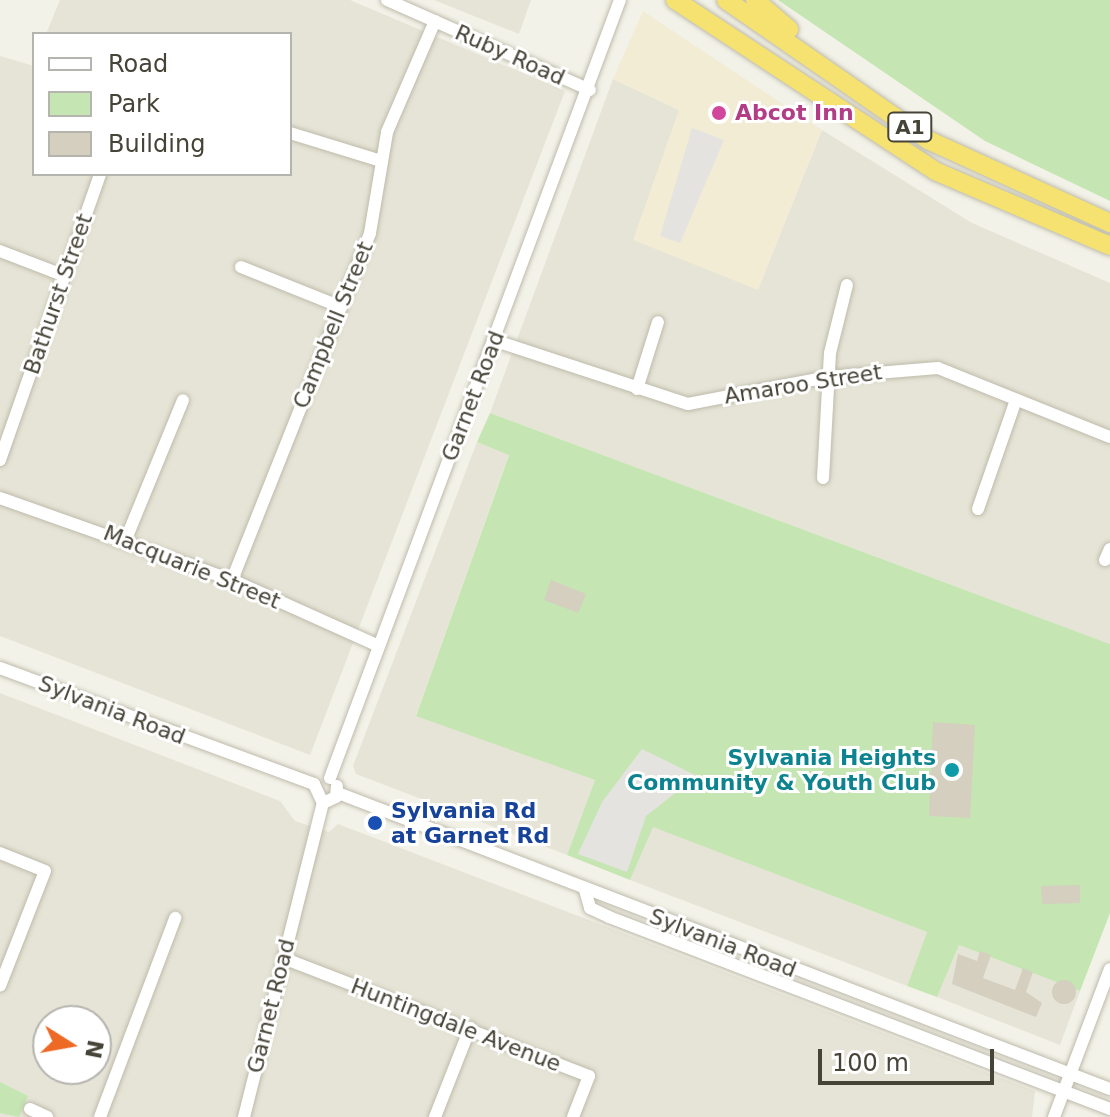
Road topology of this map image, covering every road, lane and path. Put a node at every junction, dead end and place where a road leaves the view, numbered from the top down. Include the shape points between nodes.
1 (387, 0) edge
2 (620, 0) edge
3 (631, 0) edge
4 (675, 0) edge
5 (726, 0) edge
6 (755, 0) edge
7 (619, 15) junction
8 (435, 21) junction
9 (802, 51) junction
10 (590, 90) junction
11 (292, 134) edge
12 (378, 160) junction
13 (99, 176) edge
14 (1110, 223) edge
15 (1110, 246) edge
16 (0, 251) edge
17 (241, 267) dead end
18 (65, 276) junction
19 (847, 285) dead end
20 (341, 307) junction
21 (658, 322) dead end
22 (493, 340) junction
23 (828, 377) junction
24 (637, 389) junction
25 (183, 400) dead end
26 (1016, 400) junction
27 (1110, 437) edge
28 (0, 460) edge
29 (823, 478) dead end
30 (0, 498) edge
31 (978, 509) dead end
32 (126, 539) junction
33 (232, 580) junction
34 (379, 646) junction
35 (0, 668) edge
36 (330, 778) junction
37 (314, 784) junction
38 (338, 793) junction
39 (323, 803) junction
40 (0, 853) edge
41 (585, 890) junction
42 (175, 918) dead end
43 (283, 958) junction
44 (1110, 969) edge
45 (0, 986) edge
46 (470, 1028) junction
47 (1071, 1074) junction
48 (1110, 1089) edge
49 (1063, 1093) junction
50 (30, 1109) dead end
51 (1110, 1109) edge
52 (47, 1117) edge
53 (100, 1117) edge
54 (244, 1117) edge
55 (435, 1117) edge
56 (573, 1117) edge
57 (1054, 1117) edge

1 - 8 street, Ruby Road
2 - 7 street, Garnet Road
3 - 7 street, Garnet Road
4 - 15 highway, A1 via 935,171
5 - 9 highway, A1
6 - 9 highway
7 - 10 street, Garnet Road
8 - 10 street, Ruby Road
8 - 12 street, Campbell Street
9 - 14 highway, A1 via 928,140
10 - 22 street, Garnet Road
11 - 12 street
12 - 20 street, Campbell Street via 370,233
13 - 18 street, Bathurst Street
16 - 18 street
17 - 20 street
18 - 28 street, Bathurst Street
19 - 23 street
20 - 33 street, Campbell Street
21 - 24 street
22 - 24 street, Amaroo Street
22 - 34 street, Garnet Road
23 - 24 street, Amaroo Street via 688,404
23 - 26 street, Amaroo Street via 938,368
23 - 29 street
25 - 32 street
26 - 27 street, Amaroo Street
26 - 31 street
30 - 32 street, Macquarie Street
32 - 33 street, Macquarie Street
33 - 34 street, Macquarie Street
34 - 36 street, Garnet Road
35 - 37 street, Sylvania Road
36 - 37 street
36 - 38 street
37 - 39 street
38 - 39 street
38 - 41 street, Sylvania Road
39 - 43 street, Garnet Road
40 - 45 street via 45,871
41 - 47 street, Sylvania Road
41 - 49 street via 590,908 609,917
42 - 53 street
43 - 46 street, Huntingdale Avenue
43 - 54 street, Garnet Road
44 - 47 street
46 - 55 street
46 - 56 street, Huntingdale Avenue via 589,1076
47 - 48 street, Sylvania Road
47 - 49 street
49 - 51 street
49 - 57 street
50 - 52 street

